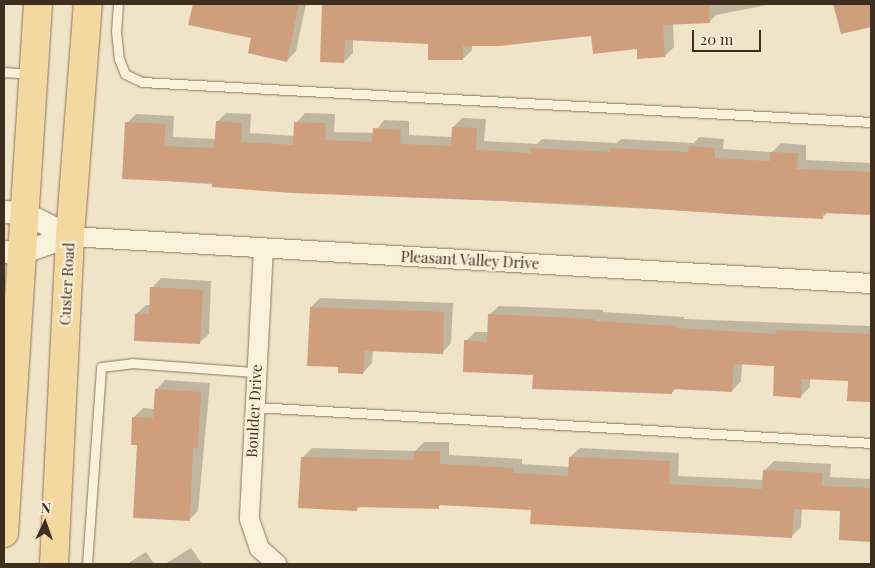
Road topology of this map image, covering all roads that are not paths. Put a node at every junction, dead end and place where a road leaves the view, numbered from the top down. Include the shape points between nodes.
1 (38, 4) edge
2 (88, 4) edge
3 (118, 4) edge
4 (4, 72) edge
5 (34, 74) junction
6 (871, 122) edge
7 (14, 212) edge
8 (70, 236) junction
9 (263, 248) junction
10 (13, 252) edge
11 (871, 283) edge
12 (256, 372) junction
13 (255, 407) junction
14 (871, 443) edge
15 (4, 533) edge
16 (54, 564) edge
17 (87, 564) edge
18 (278, 564) edge

1 - 5 main road
2 - 8 main road, Custer Road
3 - 6 lane via 119,58 125,74 142,82
4 - 5 lane
5 - 7 main road
7 - 8 street, Pleasant Valley Drive
7 - 10 main road
8 - 9 street, Pleasant Valley Drive
8 - 10 street, Pleasant Valley Drive
8 - 16 main road, Custer Road
9 - 11 street, Pleasant Valley Drive
9 - 12 street, Boulder Drive
10 - 15 main road
12 - 13 street, Boulder Drive
12 - 17 lane via 132,363 101,366
13 - 14 lane
13 - 18 street, Boulder Drive via 249,520 259,548

